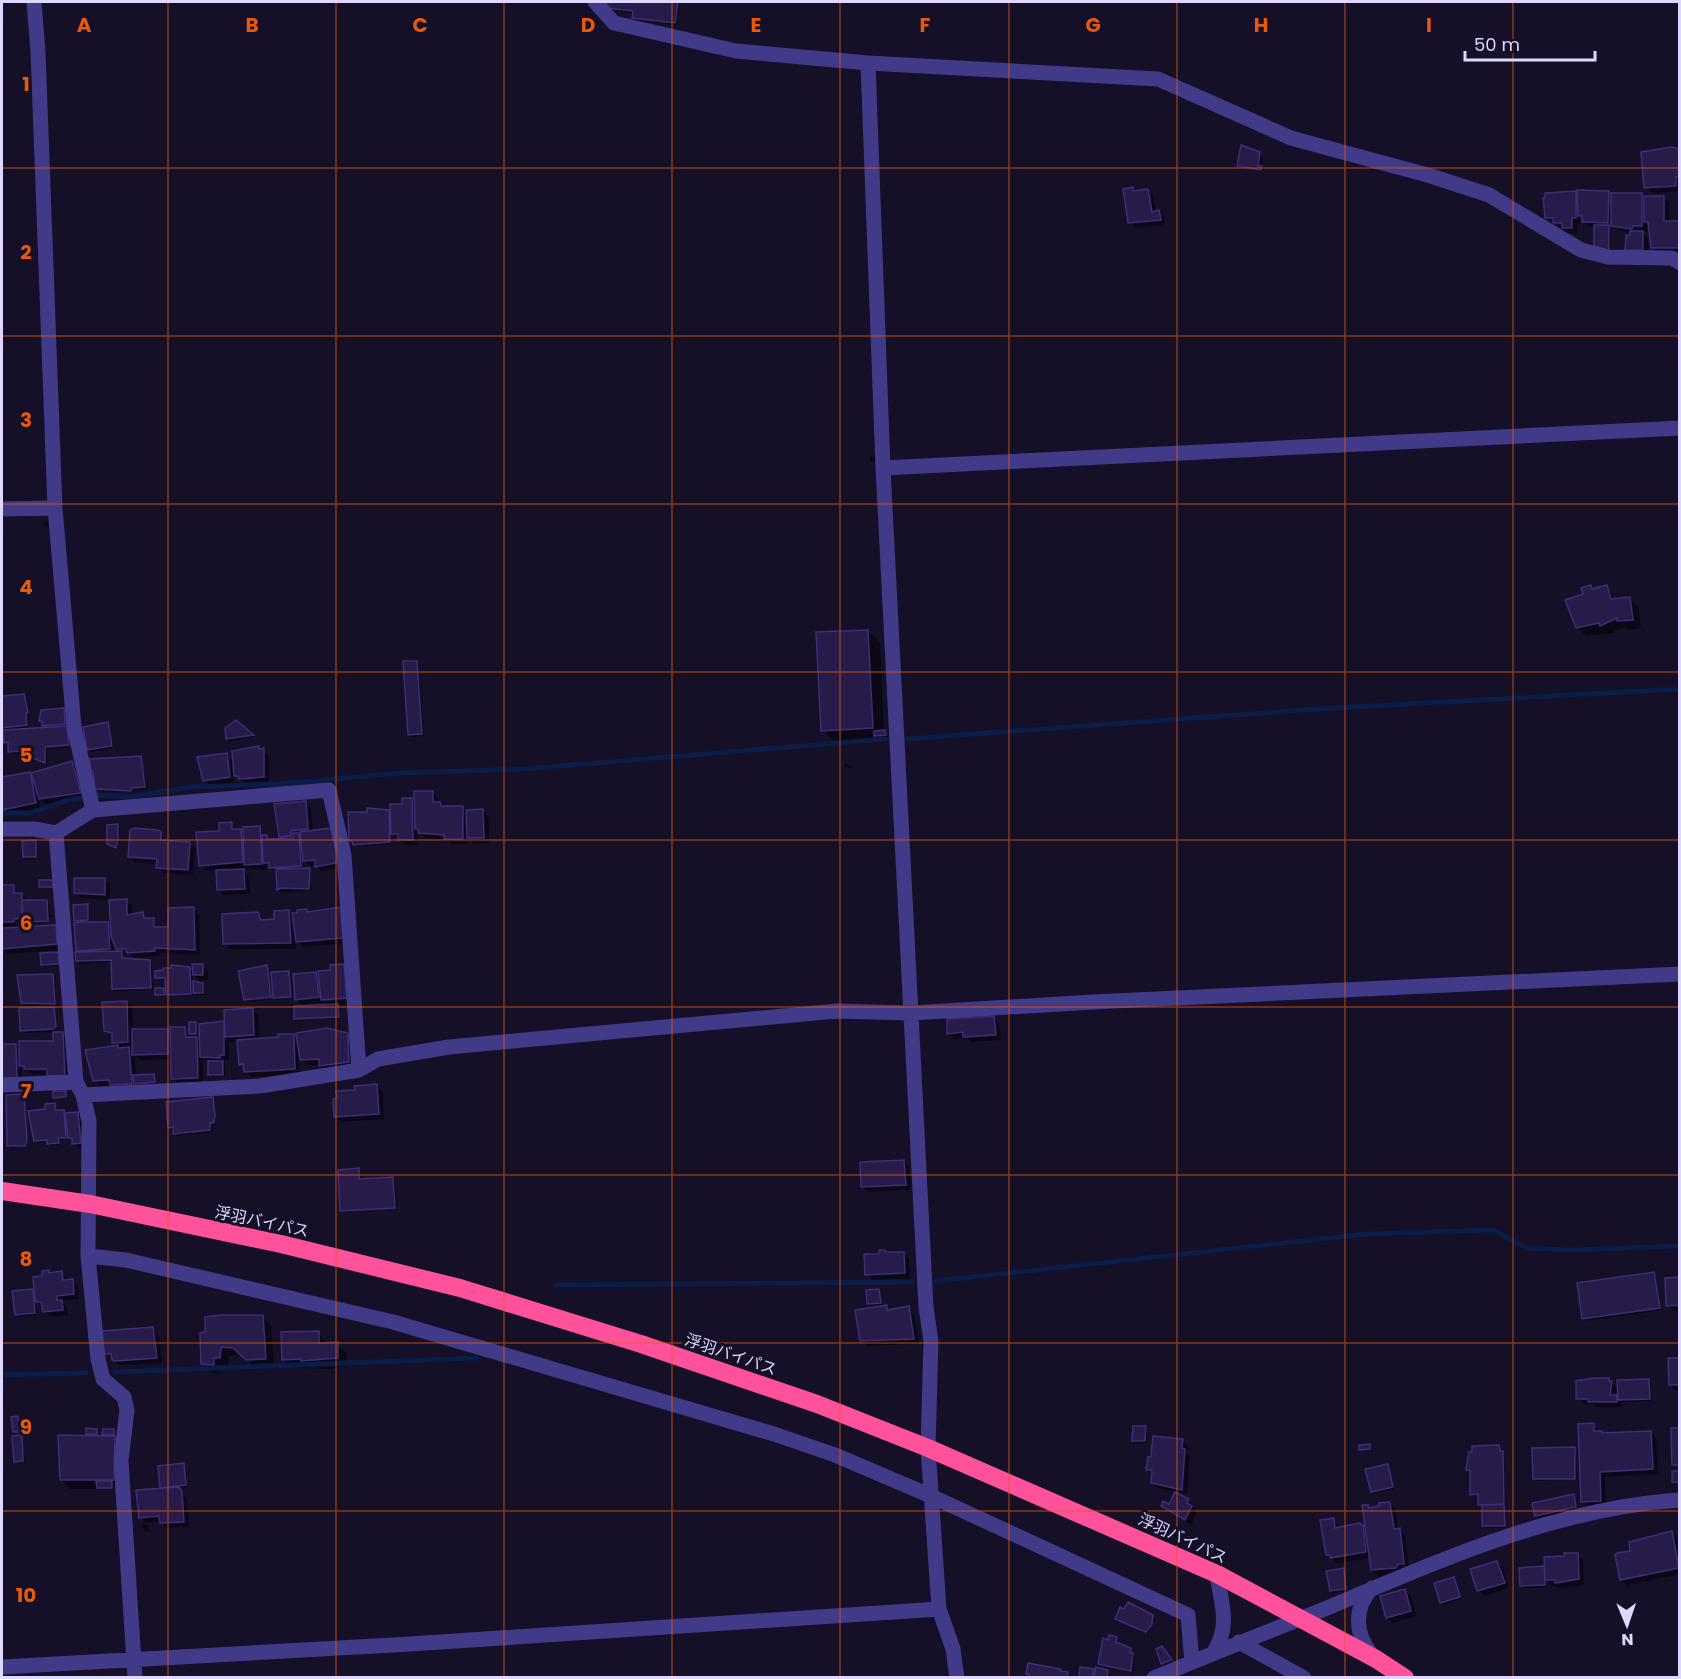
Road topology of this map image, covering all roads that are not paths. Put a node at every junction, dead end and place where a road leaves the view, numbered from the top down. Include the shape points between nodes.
1 (34, 2) edge
2 (594, 2) edge
3 (868, 63) junction
4 (1680, 263) edge
5 (1680, 428) edge
6 (883, 468) junction
7 (55, 508) junction
8 (2, 509) edge
9 (91, 806) junction
10 (2, 829) edge
11 (56, 833) junction
12 (1680, 974) edge
13 (911, 1014) junction
14 (360, 1070) junction
15 (2, 1085) edge
16 (79, 1089) junction
17 (2, 1191) edge
18 (90, 1204) junction
19 (88, 1256) junction
20 (928, 1448) junction
21 (931, 1496) junction
22 (1680, 1500) edge
23 (1216, 1574) junction
24 (1374, 1586) junction
25 (939, 1609) junction
26 (1299, 1619) junction
27 (1239, 1642) junction
28 (1214, 1652) junction
29 (135, 1659) junction
30 (1376, 1659) junction
31 (1192, 1662) junction
32 (2, 1667) edge
33 (1284, 1672) edge
34 (135, 1677) edge
35 (957, 1677) edge
36 (1154, 1677) edge
37 (1304, 1677) edge
38 (1405, 1677) edge

1 - 7 street
2 - 3 street via 614,23 736,51
3 - 4 street via 1158,79 1291,138 1489,195 1581,250 1608,257 1672,258
3 - 6 street
5 - 6 street
6 - 13 street
7 - 8 street
7 - 9 street via 74,727
9 - 11 street
9 - 14 street via 329,790 345,855
10 - 11 street
11 - 16 street
12 - 13 street
13 - 14 street via 837,1011 449,1047 378,1059
13 - 20 street via 931,1341
14 - 16 street via 260,1086
15 - 16 street
16 - 18 street via 89,1121
17 - 18 highway, 浮羽バイパス
18 - 19 street
18 - 20 highway, 浮羽バイパス via 281,1244 460,1288 817,1404
19 - 21 street via 172,1270 500,1351 774,1434
19 - 29 street via 103,1379 124,1397 126,1410 121,1460
20 - 21 street
20 - 23 highway, 浮羽バイパス
21 - 25 street
21 - 31 street via 1188,1615
22 - 24 street via 1571,1517 1467,1549
23 - 26 highway, 浮羽バイパス
23 - 28 street via 1226,1620 1223,1637
24 - 26 street
24 - 30 street via 1364,1598 1358,1625 1361,1642
25 - 29 street
25 - 35 street via 953,1649
26 - 27 street
26 - 30 highway, 浮羽バイパス
27 - 28 street
27 - 33 street
28 - 31 street
29 - 32 street
29 - 34 street
30 - 38 highway, 浮羽バイパス
31 - 36 street
33 - 37 street

